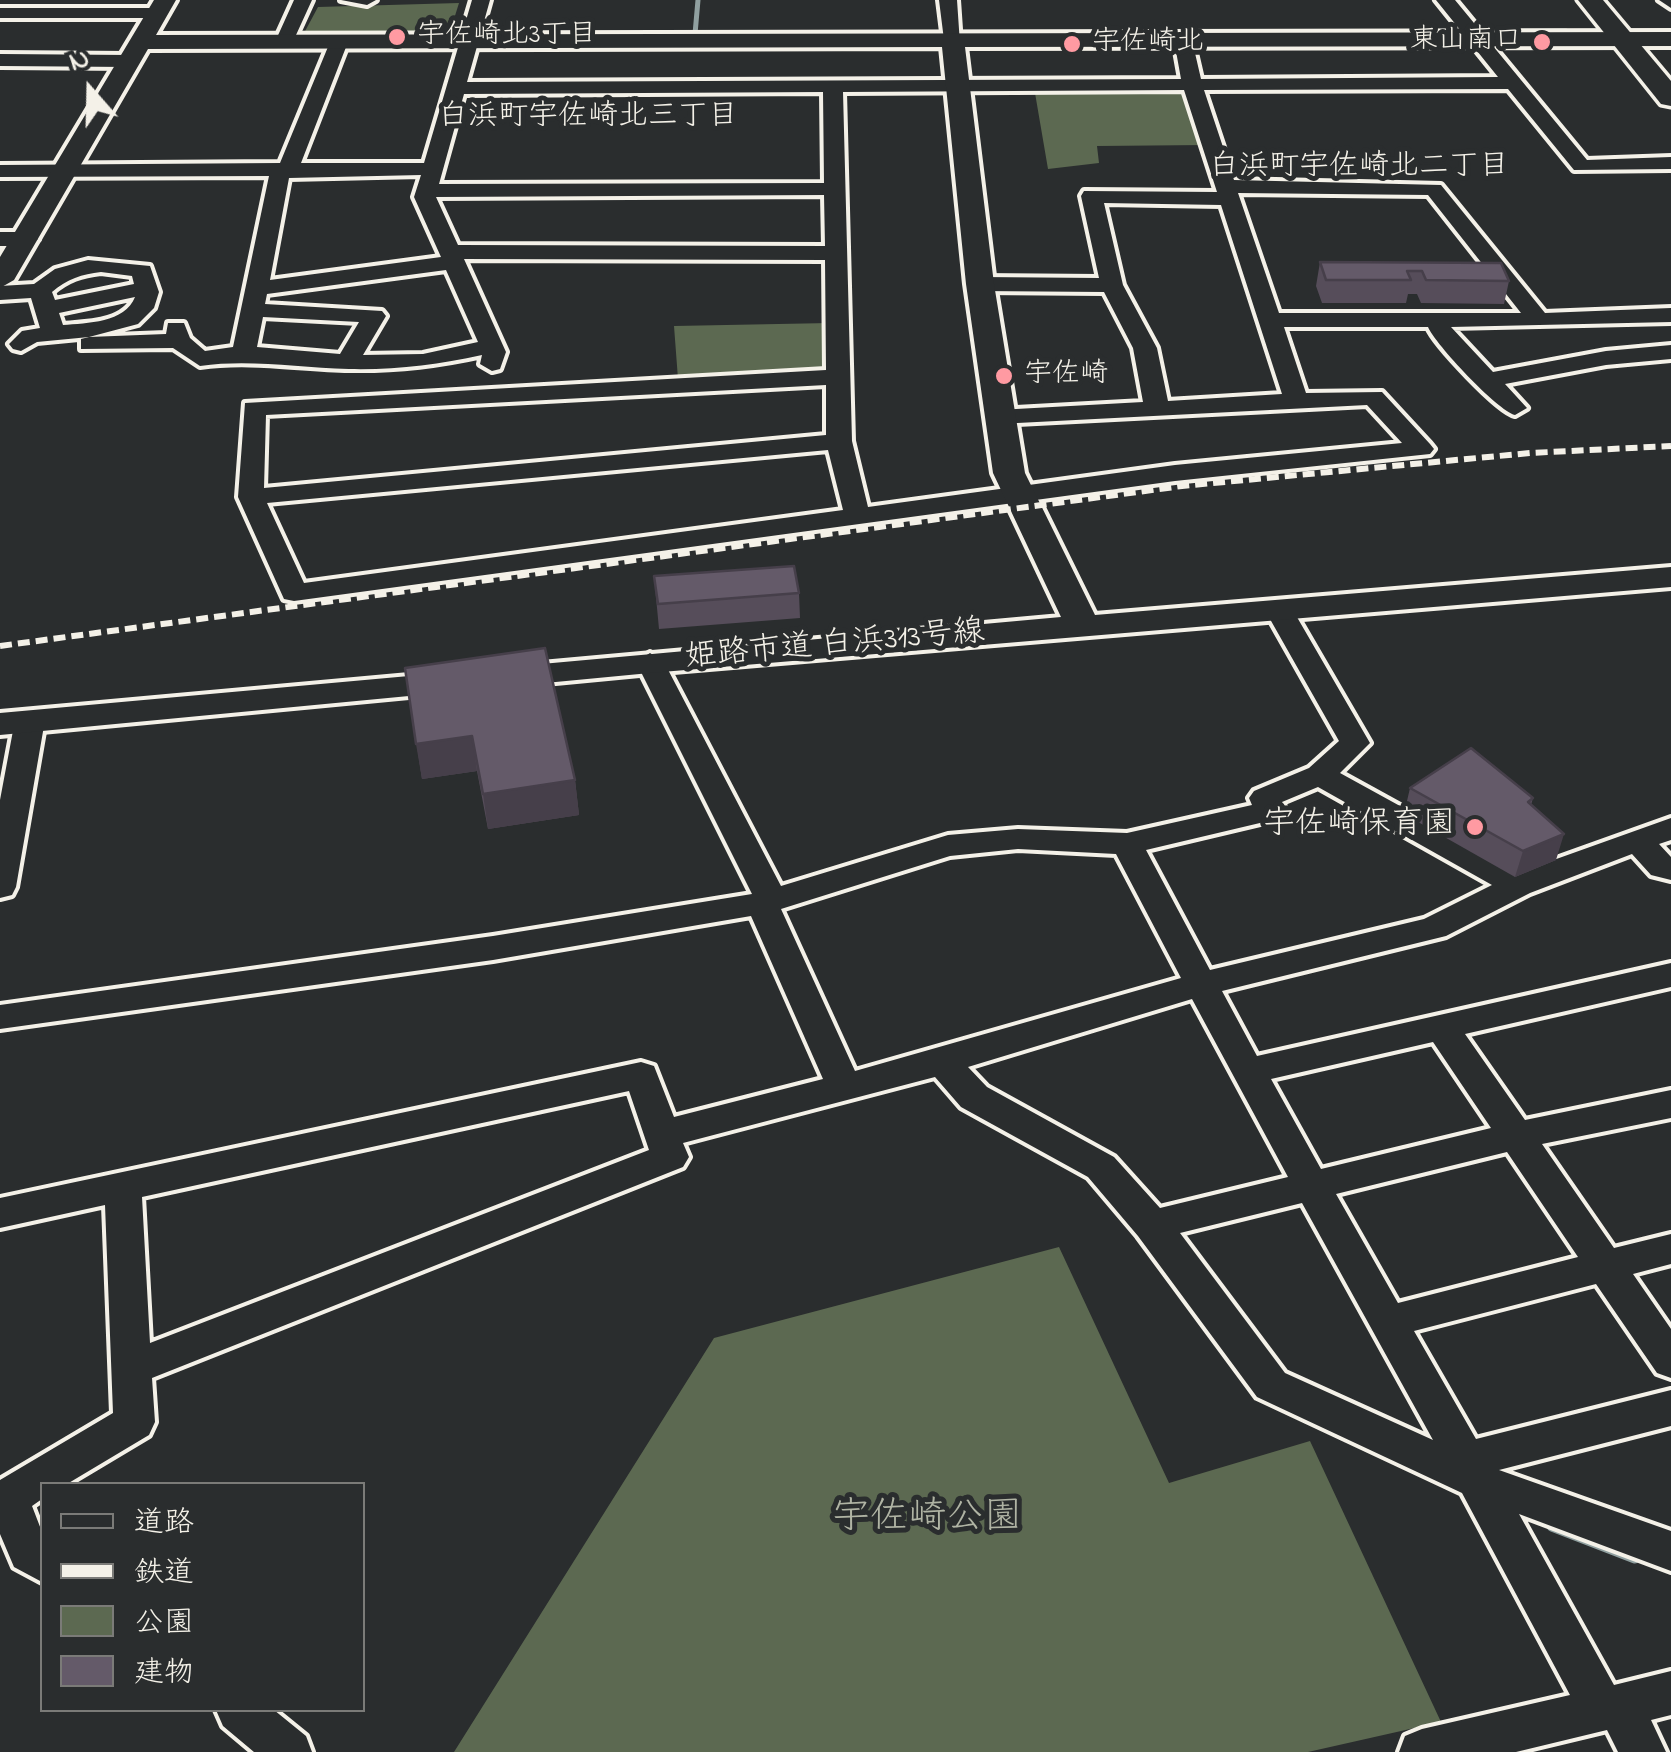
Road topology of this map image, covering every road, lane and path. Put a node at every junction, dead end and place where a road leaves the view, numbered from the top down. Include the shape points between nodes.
1 (303, 0) edge
2 (350, 0) edge
3 (367, 0) edge
4 (481, 0) edge
5 (948, 0) edge
6 (1445, 0) edge
7 (1590, 0) edge
8 (161, 7) edge
9 (0, 13) edge
10 (1477, 38) junction
11 (1620, 38) junction
12 (1671, 39) edge
13 (953, 40) junction
14 (1183, 40) junction
15 (468, 41) junction
16 (284, 42) junction
17 (339, 42) junction
18 (135, 51) junction
19 (0, 60) edge
20 (1510, 82) junction
21 (1192, 84) junction
22 (833, 86) junction
23 (961, 86) junction
24 (453, 88) junction
25 (1671, 98) edge
26 (1671, 163) edge
27 (0, 170) edge
28 (64, 170) junction
29 (283, 172) junction
30 (427, 180) junction
31 (835, 189) junction
32 (1227, 192) junction
33 (13, 239) edge
34 (836, 253) junction
35 (451, 257) junction
36 (0, 280) edge
37 (980, 284) junction
38 (1112, 285) junction
39 (0, 293) edge
40 (254, 299) junction
41 (47, 310) junction
42 (1671, 314) edge
43 (1537, 318) junction
44 (1438, 319) junction
45 (1272, 320) junction
46 (10, 344) edge
47 (491, 346) junction
48 (244, 352) junction
49 (1671, 352) edge
50 (347, 362) junction
51 (838, 378) junction
52 (1487, 380) junction
53 (490, 394) junction
54 (1296, 400) junction
55 (1157, 408) junction
56 (1515, 408) dead end
57 (998, 418) junction
58 (840, 440) junction
59 (1016, 494) junction
60 (252, 497) junction
61 (857, 514) junction
62 (1671, 577) edge
63 (1280, 612) junction
64 (1084, 628) junction
65 (650, 662) junction
66 (15, 722) edge
67 (1320, 775) junction
68 (1671, 828) edge
69 (1638, 842) junction
70 (1127, 844) junction
71 (1671, 869) edge
72 (1518, 885) junction
73 (0, 887) edge
74 (766, 901) junction
75 (1671, 976) edge
76 (1199, 985) junction
77 (0, 1017) edge
78 (1441, 1027) junction
79 (942, 1062) junction
80 (1248, 1071) junction
81 (845, 1088) junction
82 (1671, 1104) edge
83 (662, 1134) junction
84 (1518, 1135) junction
85 (123, 1186) junction
86 (1314, 1187) junction
87 (0, 1214) edge
88 (1152, 1225) junction
89 (1671, 1249) edge
90 (1605, 1266) junction
91 (1391, 1322) junction
92 (1671, 1361) edge
93 (132, 1368) junction
94 (1671, 1408) edge
95 (1475, 1471) junction
96 (1671, 1551) edge
97 (40, 1561) edge
98 (1671, 1693) edge
99 (1611, 1707) junction
100 (242, 1712) edge
101 (289, 1752) edge
102 (1422, 1752) edge
103 (1643, 1752) edge

1 - 16 street
2 - 3 street
4 - 15 street
5 - 13 street
6 - 10 street
7 - 11 main road
8 - 9 street
8 - 18 street
10 - 11 street
10 - 14 street
10 - 20 street
11 - 12 street
11 - 25 main road
13 - 14 street
13 - 15 street
13 - 23 street
14 - 21 street
15 - 17 street
15 - 24 street
16 - 17 street
16 - 18 street
17 - 29 street
18 - 19 street
18 - 28 street
20 - 21 street
20 - 26 street via 1582,166
21 - 23 street
21 - 32 street
22 - 23 street
22 - 24 street
22 - 31 street
23 - 37 street
24 - 30 street
27 - 28 street
28 - 29 street
28 - 33 street
29 - 30 street
29 - 40 street
30 - 31 street
30 - 35 street
31 - 34 street
32 - 38 street via 1092,196
32 - 43 street via 1434,190
32 - 45 street
33 - 36 street
34 - 35 street
34 - 51 street
35 - 40 street
35 - 47 street
37 - 38 street
37 - 57 street
38 - 55 street via 1145,348
39 - 41 street
40 - 48 street
40 - 50 street via 374,316
41 - 41 street via 147,288 142,271 94,265 52,278
41 - 46 street via 30,336
42 - 43 street
43 - 44 street
44 - 45 street
44 - 52 street via 1440,331
45 - 54 street
46 - 48 street via 178,335 200,359
47 - 50 street via 423,361
47 - 53 street
48 - 50 street
49 - 52 street
51 - 53 street
51 - 58 street
52 - 56 street
53 - 60 street via 254,408
54 - 55 street
54 - 59 street via 1372,397 1421,449
55 - 57 street
57 - 59 street
58 - 60 street
58 - 61 street
59 - 61 street
59 - 64 street
60 - 61 street via 294,592
62 - 63 street, 姫路市道 白浜313号線
63 - 64 street, 姫路市道 白浜313号線
63 - 67 street via 1354,743
64 - 65 street, 姫路市道 白浜313号線
65 - 66 street, 姫路市道 白浜313号線
65 - 74 street
66 - 73 street
67 - 70 street via 1265,798 1270,811
67 - 72 street
68 - 69 street
69 - 71 street
69 - 72 street
70 - 74 street via 1018,839 948,846
70 - 76 street
72 - 76 street via 1434,928
74 - 77 street via 493,948
74 - 81 street
75 - 78 street
76 - 79 street
76 - 80 street
78 - 80 street
78 - 84 street
79 - 81 street
79 - 88 street via 974,1097 1101,1167
80 - 86 street
81 - 83 street
82 - 84 street
83 - 85 street via 641,1074
83 - 93 street via 670,1157
84 - 86 street
84 - 90 street
85 - 87 street
85 - 93 street
86 - 88 street
86 - 91 street
88 - 95 street via 1271,1385
89 - 90 street
90 - 91 street
90 - 92 street
91 - 95 street
93 - 97 street via 134,1422 8,1498 29,1553
94 - 95 street
95 - 96 street
95 - 99 street
98 - 99 street
99 - 102 street
99 - 103 street
100 - 101 street

